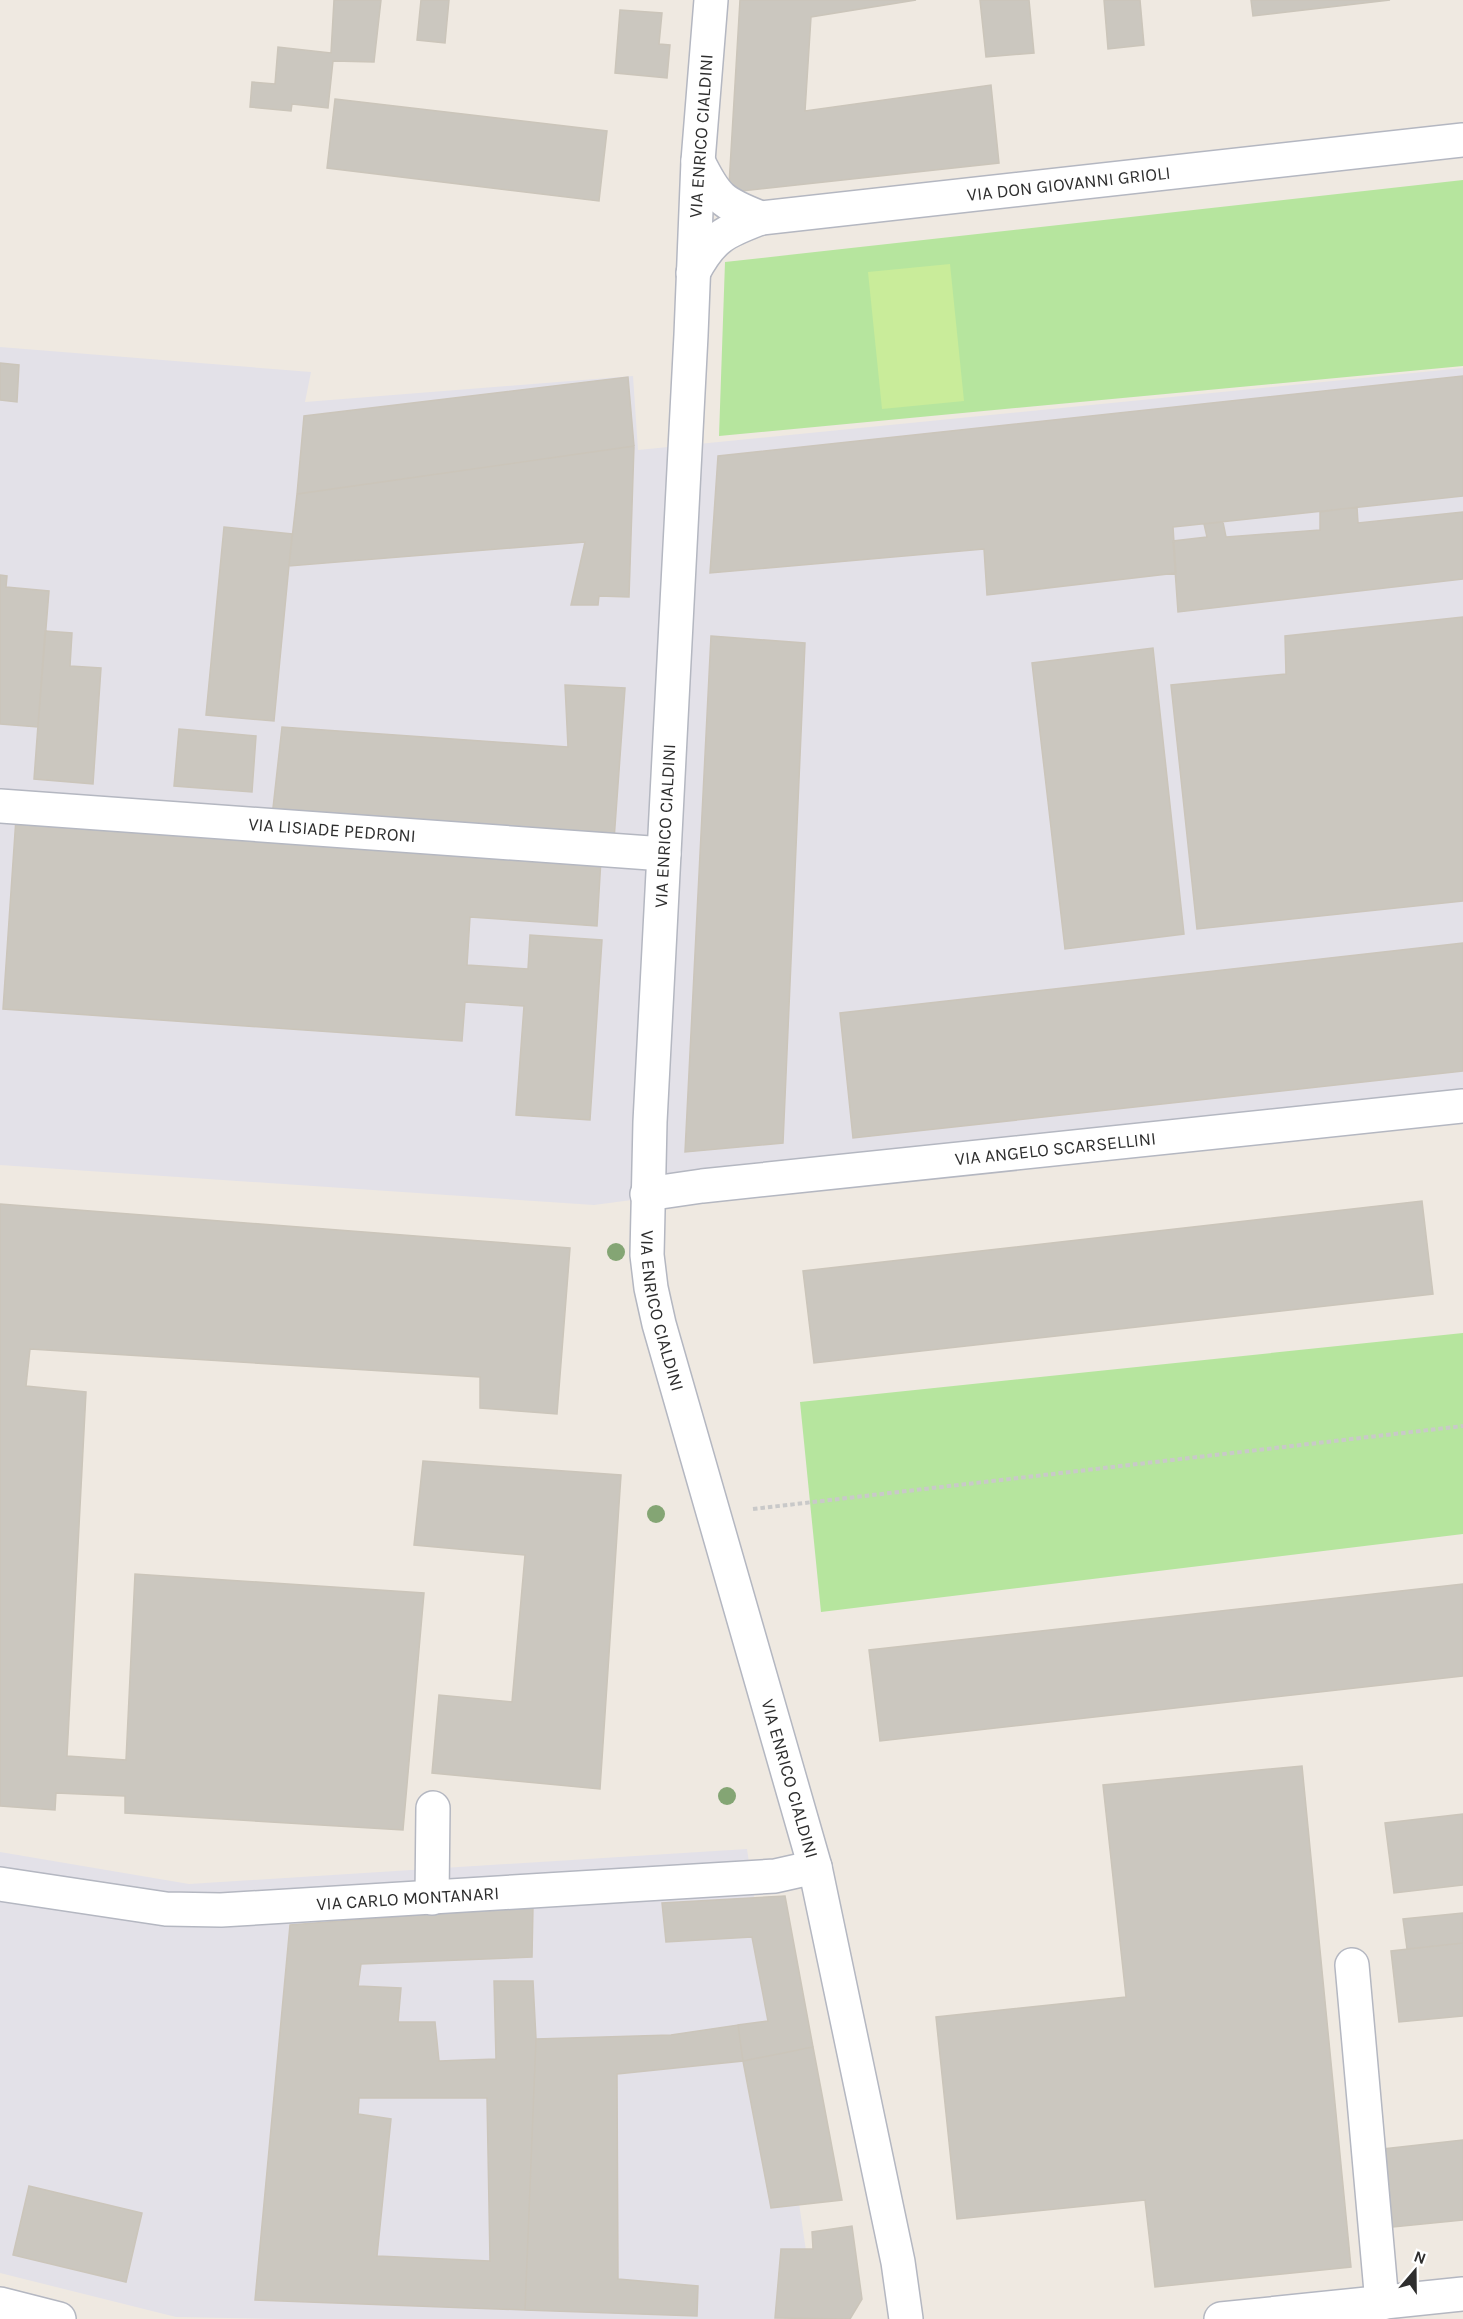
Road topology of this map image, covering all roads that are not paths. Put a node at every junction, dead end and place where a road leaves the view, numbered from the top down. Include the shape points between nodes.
1 (711, 0) edge
2 (1463, 140) edge
3 (698, 161) junction
4 (761, 218) junction
5 (693, 273) junction
6 (0, 806) edge
7 (664, 854) junction
8 (1463, 1106) edge
9 (648, 1194) junction
10 (433, 1808) dead end
11 (815, 1867) junction
12 (0, 1884) edge
13 (432, 1898) junction
14 (1352, 1965) dead end
15 (1463, 2294) edge
16 (1382, 2303) junction
17 (0, 2304) edge
18 (59, 2319) edge
19 (906, 2319) edge
20 (1221, 2319) edge

1 - 3 street, VIA ENRICO CIALDINI
2 - 4 street, VIA DON GIOVANNI GRIOLI
3 - 4 street, VIA DON GIOVANNI GRIOLI via 718,197
3 - 5 street, VIA ENRICO CIALDINI
4 - 5 street, VIA ENRICO CIALDINI via 724,233 704,251
5 - 7 street, VIA ENRICO CIALDINI
6 - 7 street, VIA LISIADE PEDRONI
7 - 9 street, VIA ENRICO CIALDINI
8 - 9 street, VIA ANGELO SCARSELLINI
9 - 11 street, VIA ENRICO CIALDINI via 647,1255 659,1324
10 - 13 street
11 - 13 street, VIA CARLO MONTANARI via 776,1876
11 - 19 street, VIA ENRICO CIALDINI via 898,2262
12 - 13 street, VIA CARLO MONTANARI via 166,1909 221,1910
14 - 16 street
15 - 16 street
16 - 20 street
17 - 18 street

